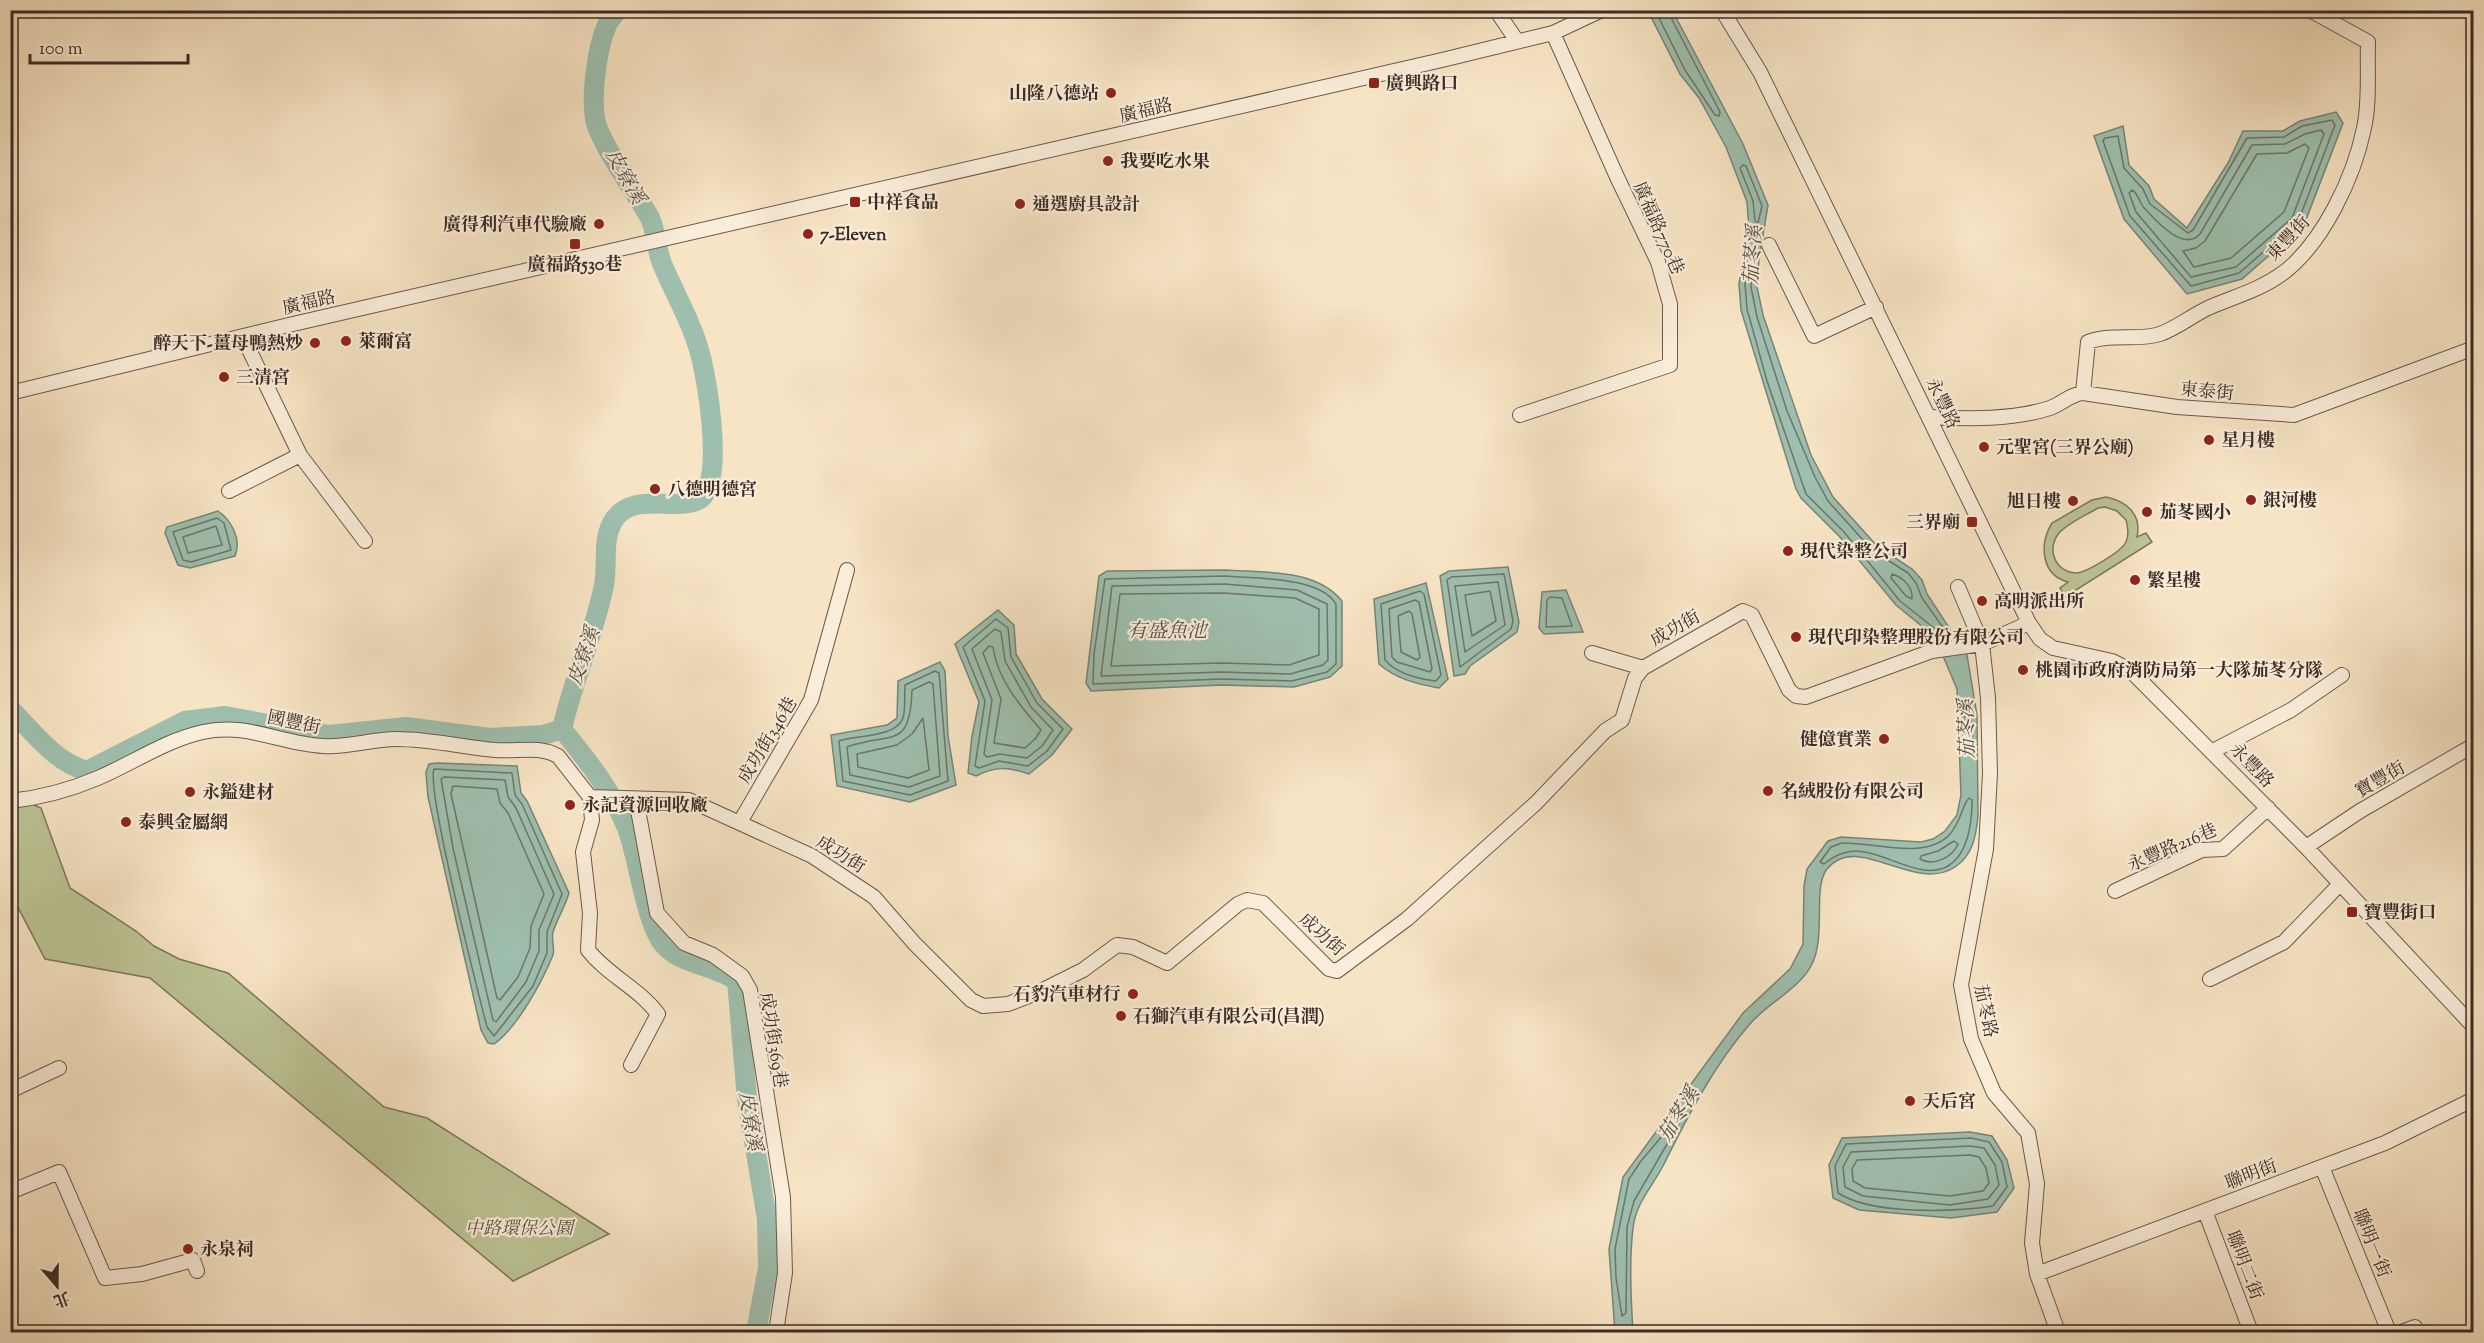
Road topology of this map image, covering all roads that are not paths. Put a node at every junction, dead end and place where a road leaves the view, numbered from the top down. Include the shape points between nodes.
1 (1496, 10) edge
2 (1602, 10) edge
3 (1722, 10) edge
4 (2310, 10) edge
5 (1552, 33) junction
6 (1516, 41) junction
7 (1769, 244) dead end
8 (1876, 307) junction
9 (243, 338) junction
10 (2474, 348) edge
11 (10, 393) edge
12 (2083, 393) junction
13 (1520, 416) dead end
14 (1930, 417) junction
15 (300, 456) junction
16 (229, 491) dead end
17 (365, 541) dead end
18 (847, 570) dead end
19 (1958, 587) dead end
20 (2029, 623) junction
21 (1982, 644) junction
22 (1592, 653) dead end
23 (1643, 668) junction
24 (2342, 675) dead end
25 (2474, 745) edge
26 (2213, 752) junction
27 (593, 798) junction
28 (636, 799) junction
29 (10, 801) edge
30 (2268, 807) junction
31 (740, 822) junction
32 (2306, 847) junction
33 (2340, 884) junction
34 (2115, 891) dead end
35 (2210, 979) dead end
36 (2474, 1027) edge
37 (631, 1065) dead end
38 (58, 1068) dead end
39 (10, 1091) edge
40 (2474, 1099) edge
41 (2322, 1167) junction
42 (10, 1191) edge
43 (2205, 1211) junction
44 (197, 1271) dead end
45 (2037, 1274) junction
46 (2415, 1327) dead end
47 (777, 1332) edge
48 (2058, 1332) edge
49 (2251, 1332) edge
50 (2389, 1332) edge
51 (2401, 1332) edge

1 - 6 street
2 - 5 street, 廣福路
3 - 8 street, 永豐路 via 1760,72
4 - 12 street, 東豐街 via 2368,42 2365,127 2328,220 2283,273 2254,291 2211,307 2159,334 2102,337 2088,342
5 - 6 street, 廣福路
5 - 13 street, 廣福路770巷 via 1658,262 1670,304 1670,365
6 - 9 street, 廣福路
7 - 8 street via 1814,336
8 - 14 street, 永豐路
9 - 11 street, 廣福路
9 - 15 street
10 - 12 street, 東泰街 via 2294,415 2177,407
12 - 14 street via 2074,394 2052,408 2023,414
14 - 20 street, 永豐路
15 - 16 street
15 - 17 street
18 - 31 street, 成功街346巷 via 811,700
19 - 21 street, 茄苳路
20 - 21 street
20 - 26 street, 永豐路 via 2040,639 2053,648 2130,669
21 - 23 street, 成功街 via 1938,650 1806,697 1796,696 1789,690 1752,615 1743,611
21 - 45 street, 茄苳路 via 1990,773 1986,838 1961,985 1971,1039 1994,1093 2028,1133 2037,1184 2032,1243
22 - 23 street
23 - 31 street, 成功街 via 1635,678 1622,720 1605,731 1536,803 1415,911 1337,971 1329,969 1263,903 1247,900 1167,963 1133,947 1117,945 1083,970 1039,992 1008,1004 983,1006 963,993 874,897 812,856
24 - 26 street via 2291,710
25 - 32 street, 寶豐街
26 - 30 street, 永豐路
27 - 28 street, 成功街
27 - 29 street, 國豐街 via 552,752 495,750 424,739 326,747 240,728 177,739 97,778
27 - 37 street via 592,820 583,852 590,913 588,950 658,1014
28 - 31 street, 成功街 via 689,800
28 - 47 street, 成功街369巷 via 657,913 684,943 713,955 742,976 750,990 783,1197 785,1273
30 - 32 street, 永豐路
30 - 34 street, 永豐路216巷 via 2223,849 2202,850
32 - 33 street, 永豐路
33 - 35 street via 2284,942
33 - 36 street, 永豐路
38 - 39 street
40 - 41 street, 聯明街 via 2385,1143
41 - 43 street, 聯明街
41 - 50 street, 聯明一街
42 - 44 street via 59,1172 105,1278 142,1274 193,1260
43 - 45 street, 聯明街
43 - 49 street, 聯明二街
45 - 48 street, 茄苳路
46 - 51 street

